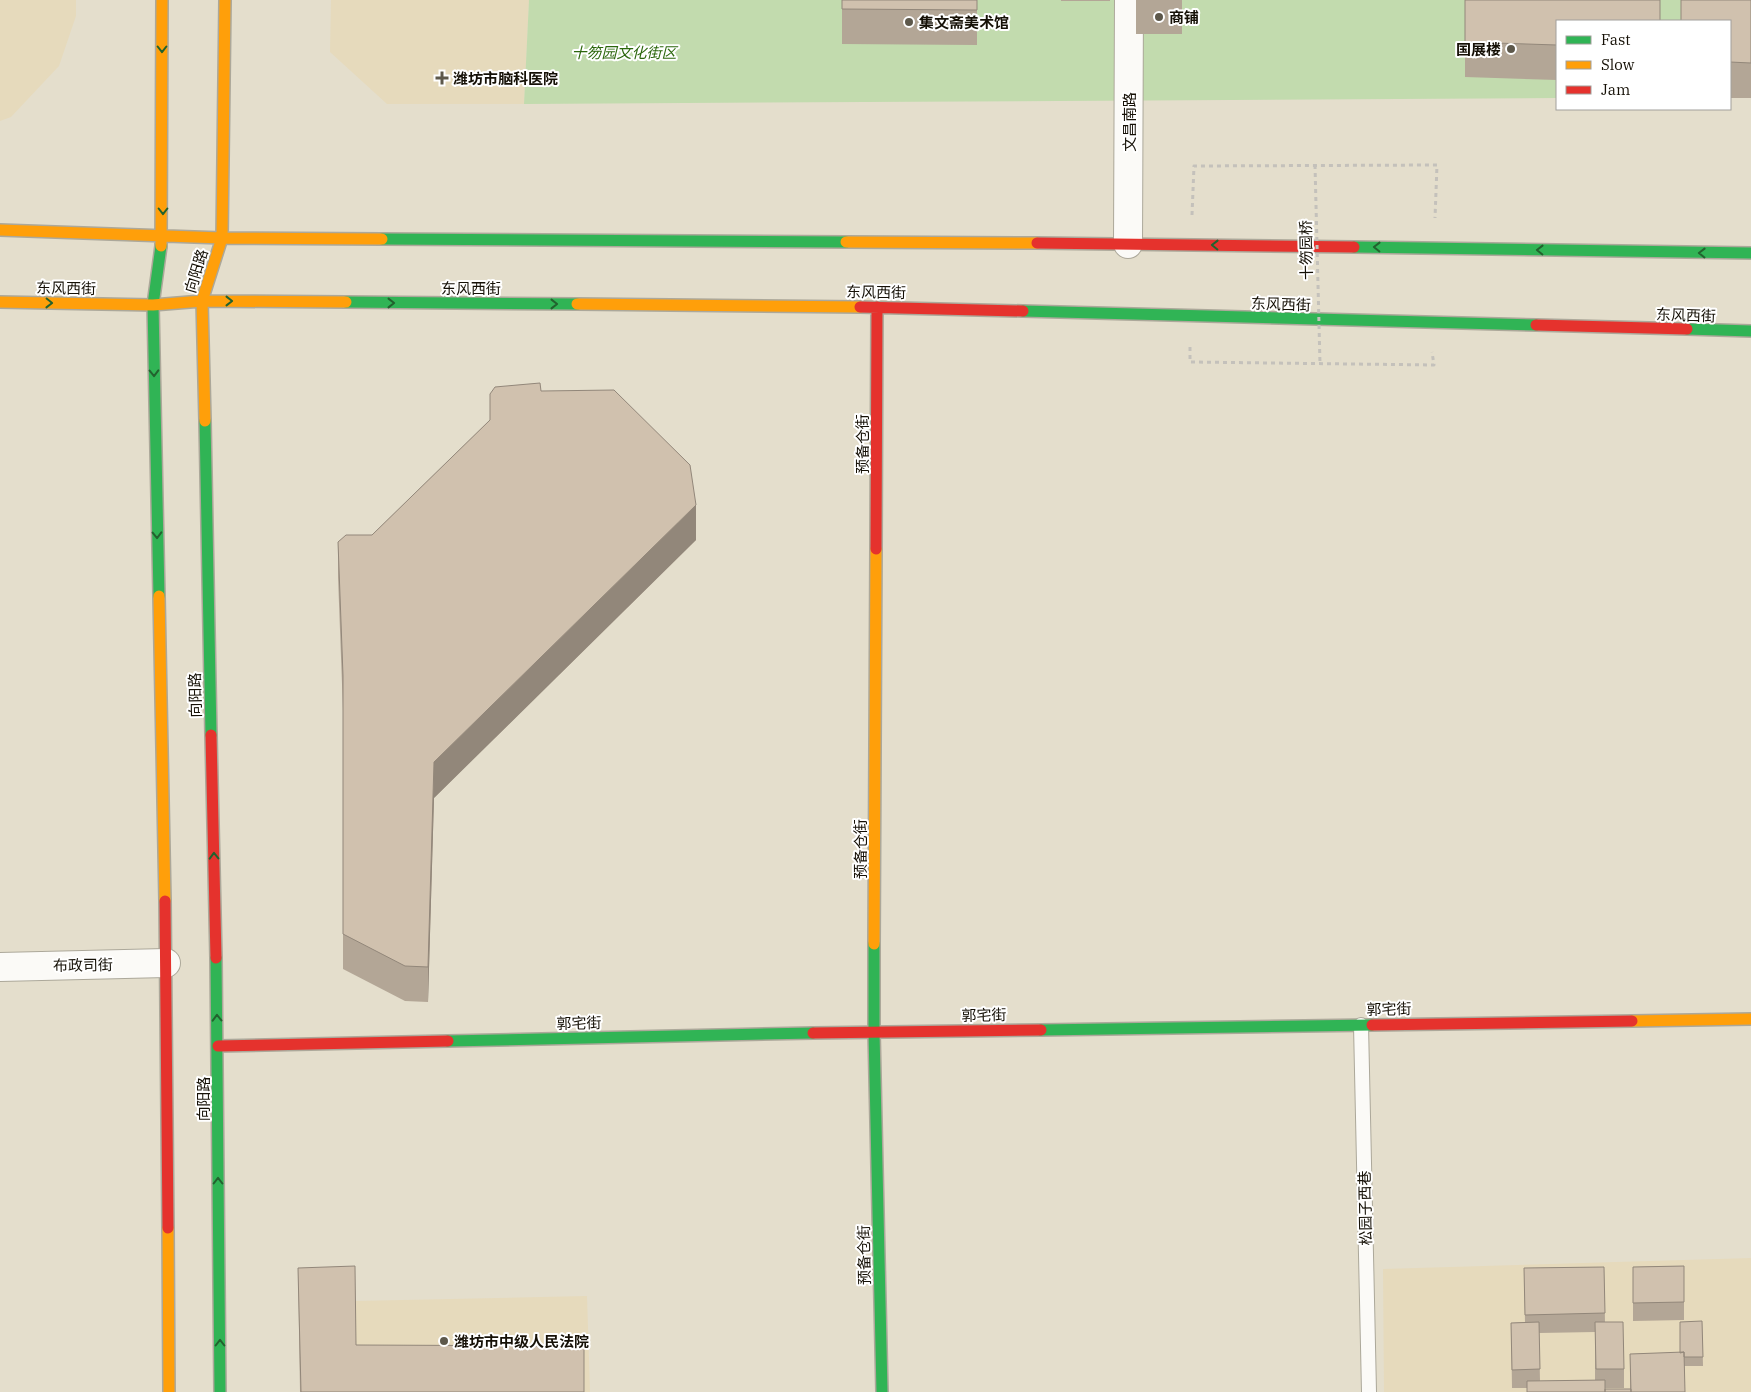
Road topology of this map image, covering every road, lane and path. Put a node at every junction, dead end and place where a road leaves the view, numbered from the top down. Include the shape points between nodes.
1 (162, 0) edge
2 (225, 0) edge
3 (1129, 0) edge
4 (1315, 165) junction
5 (0, 230) edge
6 (163, 234) junction
7 (222, 238) junction
8 (1128, 244) junction
9 (1191, 245) junction
10 (1434, 248) junction
11 (1751, 253) edge
12 (202, 301) junction
13 (0, 302) edge
14 (152, 305) junction
15 (878, 307) junction
16 (1751, 331) edge
17 (1190, 362) dead end
18 (1320, 364) junction
19 (1434, 365) dead end
20 (166, 963) junction
21 (0, 967) edge
22 (1751, 1019) edge
23 (1361, 1025) junction
24 (874, 1032) junction
25 (218, 1046) junction
26 (169, 1392) edge
27 (220, 1392) edge
28 (882, 1392) edge
29 (1369, 1392) edge

1 -> 6 main road
2 - 7 main road, 向阳路
3 - 8 street, 文昌南路
4 - 9 path via 1194,166
4 - 10 path via 1436,165
4 - 18 path, 十笏园桥, bridge
5 - 6 main road
6 - 7 main road
6 - 14 main road
7 - 8 main road
7 - 12 main road, 向阳路
8 - 9 main road
10 -> 9 main road
11 -> 10 main road
12 - 14 main road, 东风西街
12 -> 15 main road, 东风西街
25 -> 12 main road, 向阳路
13 -> 14 main road, 东风西街
14 -> 20 main road
15 - 16 main road, 东风西街
15 - 24 main road, 预备仓街
17 - 18 path
18 - 19 path
20 - 21 street, 布政司街
20 - 26 main road
22 - 23 main road, 郭宅街
23 - 24 main road, 郭宅街
23 - 29 lane, 松园子西巷
24 - 25 main road, 郭宅街
24 - 28 main road, 预备仓街
27 -> 25 main road, 向阳路

